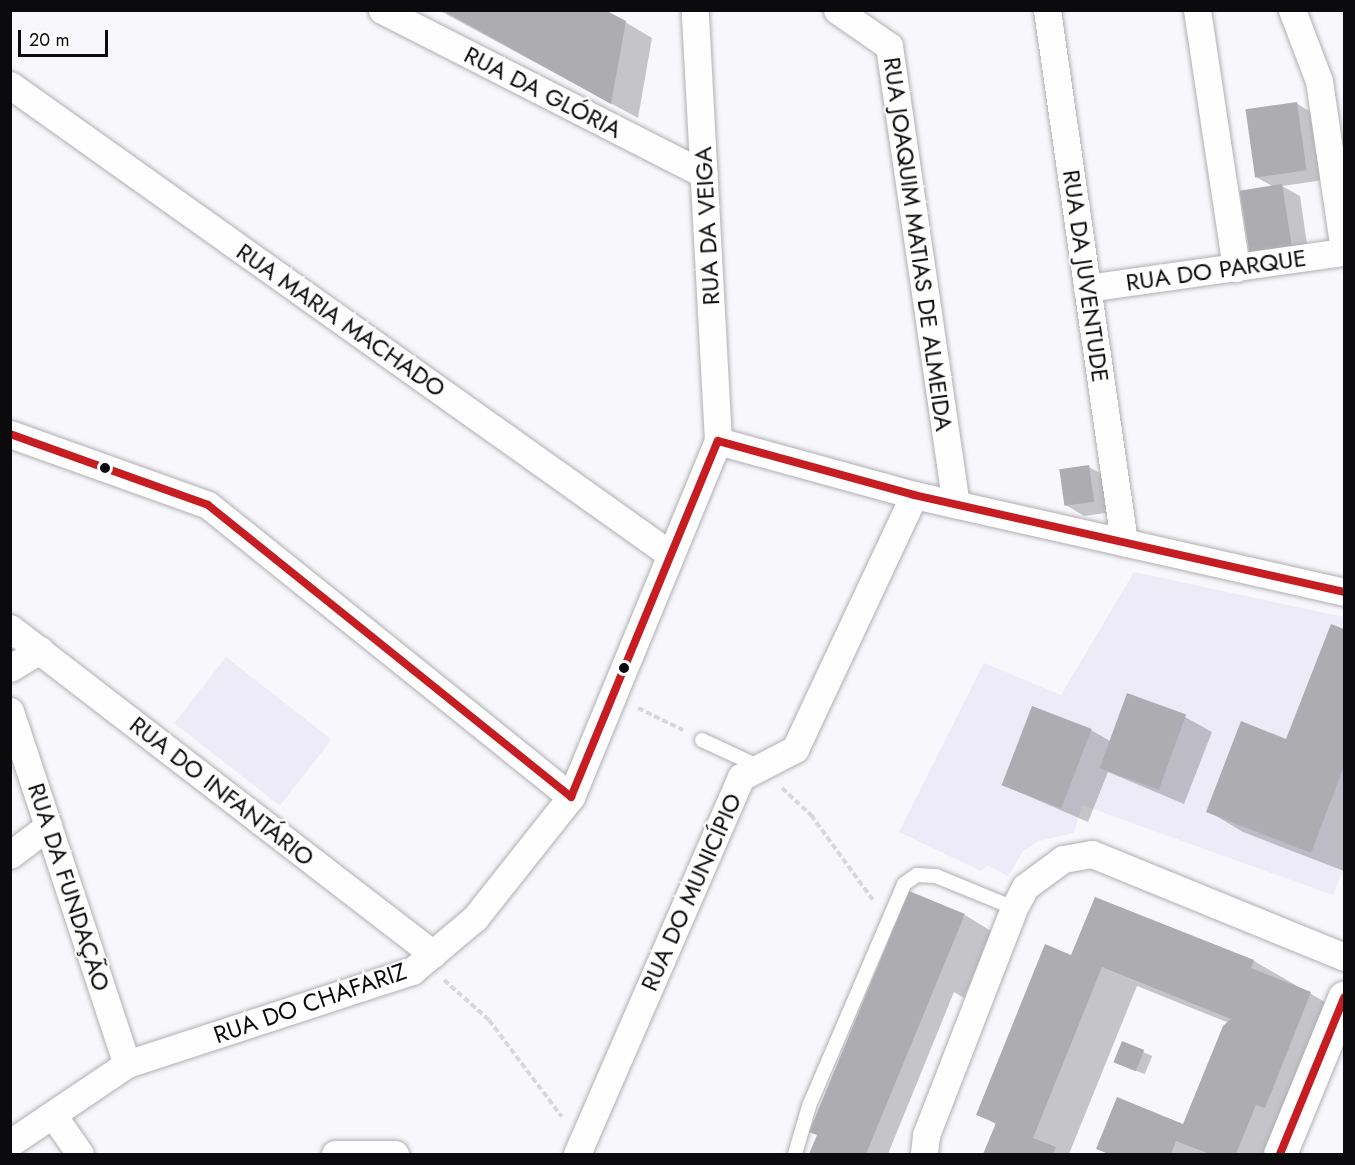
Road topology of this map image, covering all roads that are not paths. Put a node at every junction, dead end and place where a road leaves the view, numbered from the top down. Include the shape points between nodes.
1 (382, 10) edge
2 (695, 10) edge
3 (837, 10) edge
4 (1047, 10) edge
5 (1197, 10) edge
6 (1292, 10) edge
7 (10, 85) edge
8 (704, 174) junction
9 (1344, 251) edge
10 (1236, 268) junction
11 (1087, 288) junction
12 (10, 434) edge
13 (718, 441) junction
14 (914, 495) junction
15 (956, 504) junction
16 (1124, 542) junction
17 (671, 555) junction
18 (1344, 592) edge
19 (10, 628) edge
20 (40, 650) junction
21 (10, 668) edge
22 (10, 711) edge
23 (702, 740) road end
24 (760, 767) junction
25 (571, 797) junction
26 (48, 826) junction
27 (10, 855) edge
28 (1014, 908) junction
29 (428, 957) junction
30 (1344, 957) edge
31 (1344, 998) edge
32 (127, 1064) junction
33 (53, 1114) junction
34 (10, 1143) edge
35 (579, 1150) edge
36 (80, 1155) edge
37 (335, 1155) edge
38 (396, 1155) edge
39 (795, 1155) edge
40 (924, 1155) edge
41 (1280, 1155) edge

1 - 8 street, RUA DA GLÓRIA
2 - 8 street, RUA DA VEIGA
3 - 15 street, RUA JOAQUIM MATIAS DE ALMEIDA via 889,46
4 - 11 street, RUA DA JUVENTUDE
5 - 10 street
6 - 9 street via 1319,81
7 - 17 street, RUA MARIA MACHADO
8 - 13 street, RUA DA VEIGA
9 - 10 street, RUA DO PARQUE
10 - 11 street, RUA DO PARQUE
11 - 16 street, RUA DA JUVENTUDE
12 - 25 street via 208,505
13 - 14 street
13 - 17 street, RUA DO CHAFARIZ
14 - 15 street
14 - 24 street, RUA DO MUNICÍPIO via 795,749
15 - 16 street
16 - 18 street
17 - 25 street, RUA DO CHAFARIZ
19 - 20 street, RUA DO INFANTÁRIO
20 - 21 street
20 - 29 street, RUA DO INFANTÁRIO
22 - 26 street, RUA DA FUNDAÇÃO
23 - 24 lane
24 - 35 street, RUA DO MUNICÍPIO via 741,777
25 - 29 street, RUA DO CHAFARIZ via 475,918
26 - 27 street
26 - 32 street, RUA DA FUNDAÇÃO
28 - 30 street via 1025,886 1063,859 1092,854
28 - 39 lane via 936,876 917,875 904,884 809,1106
28 - 40 street via 926,1135
29 - 32 street, RUA DO CHAFARIZ via 412,971
31 - 41 street
32 - 33 street, RUA DO CHAFARIZ
33 - 34 street, RUA DO CHAFARIZ
33 - 36 street
37 - 38 street

